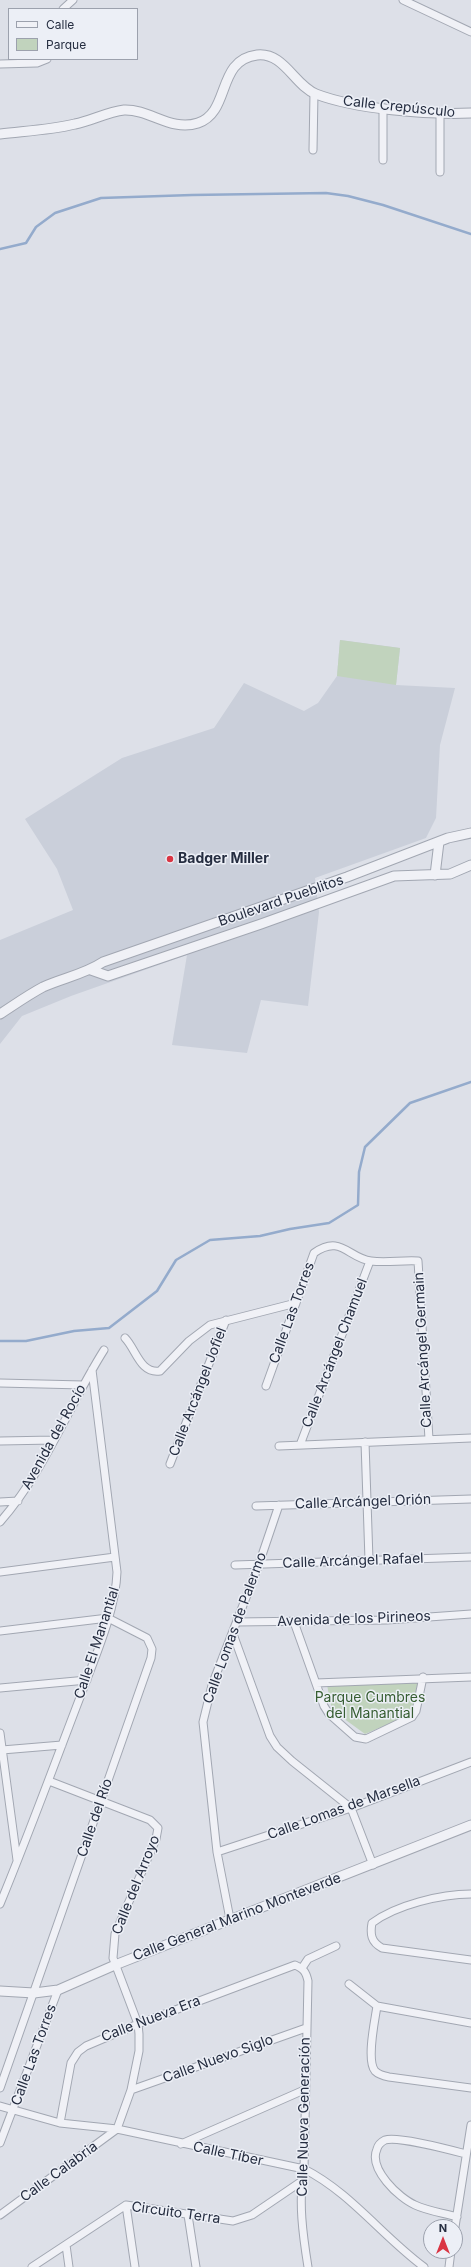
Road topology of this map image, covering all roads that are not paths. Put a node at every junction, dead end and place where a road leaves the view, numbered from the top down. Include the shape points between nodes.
1 (73, 0) edge
2 (403, 0) edge
3 (64, 8) edge
4 (471, 32) edge
5 (44, 60) edge
6 (0, 64) edge
7 (314, 93) junction
8 (382, 108) junction
9 (440, 113) junction
10 (471, 113) edge
11 (0, 134) edge
12 (313, 150) dead end
13 (382, 160) dead end
14 (440, 172) dead end
15 (471, 833) edge
16 (439, 842) junction
17 (471, 865) edge
18 (435, 875) junction
19 (256, 910) junction
20 (261, 924) junction
21 (91, 970) junction
22 (0, 1014) edge
23 (370, 1261) junction
24 (418, 1261) joint
25 (296, 1303) junction
26 (226, 1320) junction
27 (125, 1338) dead end
28 (104, 1350) dead end
29 (92, 1370) junction
30 (0, 1383) edge
31 (83, 1385) junction
32 (266, 1386) dead end
33 (471, 1438) edge
34 (428, 1439) junction
35 (54, 1440) junction
36 (0, 1441) edge
37 (365, 1442) junction
38 (300, 1445) junction
39 (279, 1446) dead end
40 (170, 1464) dead end
41 (471, 1498) edge
42 (18, 1501) junction
43 (0, 1502) edge
44 (368, 1502) junction
45 (279, 1505) junction
46 (256, 1506) dead end
47 (0, 1522) edge
48 (114, 1557) junction
49 (471, 1557) edge
50 (369, 1560) junction
51 (259, 1564) junction
52 (235, 1565) dead end
53 (0, 1572) edge
54 (471, 1614) edge
55 (108, 1618) junction
56 (237, 1622) junction
57 (294, 1622) junction
58 (0, 1631) edge
59 (232, 1634) junction
60 (423, 1677) junction
61 (471, 1677) edge
62 (87, 1680) junction
63 (316, 1683) junction
64 (0, 1688) edge
65 (0, 1733) edge
66 (62, 1745) junction
67 (2, 1750) junction
68 (471, 1762) edge
69 (49, 1781) junction
70 (102, 1800) junction
71 (351, 1808) junction
72 (471, 1825) edge
73 (217, 1852) junction
74 (18, 1861) junction
75 (372, 1865) junction
76 (471, 1894) edge
77 (0, 1904) edge
78 (230, 1919) junction
79 (336, 1946) dead end
80 (471, 1960) edge
81 (115, 1965) junction
82 (302, 1968) junction
83 (350, 1984) dead end
84 (0, 1990) edge
85 (58, 1990) junction
86 (34, 1993) junction
87 (377, 2006) junction
88 (471, 2023) edge
89 (138, 2024) junction
90 (306, 2028) junction
91 (0, 2088) edge
92 (471, 2088) edge
93 (130, 2090) junction
94 (304, 2090) junction
95 (0, 2106) edge
96 (14, 2110) junction
97 (60, 2122) junction
98 (471, 2124) edge
99 (118, 2129) junction
100 (0, 2143) edge
101 (181, 2144) junction
102 (466, 2154) junction
103 (304, 2169) junction
104 (302, 2181) junction
105 (126, 2205) junction
106 (0, 2216) edge
107 (188, 2216) junction
108 (456, 2217) joint
109 (66, 2245) junction
110 (32, 2267) edge
111 (69, 2267) edge
112 (135, 2267) edge
113 (196, 2267) edge
114 (308, 2267) edge
115 (424, 2267) edge

1 - 3 street
2 - 4 street
5 - 6 street via 37,63
7 - 8 street, Calle Crepúsculo via 342,103
7 - 11 street, Calle Crepúsculo via 272,56 258,54 242,59 231,70 216,106 209,116 198,124 173,124 136,111 125,110 62,127
7 - 12 street
8 - 9 street, Calle Crepúsculo
8 - 13 street
9 - 10 street, Calle Crepúsculo
9 - 14 street
15 - 16 street, Boulevard Pueblitos
16 - 18 street
16 - 19 street, Boulevard Pueblitos
17 - 18 street, Boulevard Pueblitos via 450,874
18 - 20 street, Boulevard Pueblitos via 394,876
19 - 20 street
19 - 21 street, Boulevard Pueblitos via 103,962
20 - 21 street, Boulevard Pueblitos via 108,976
21 - 22 street, Boulevard Pueblitos via 74,974 42,988
23 - 24 street, Calle Las Torres
23 - 25 street, Calle Las Torres via 338,1246 320,1248 314,1253
23 - 38 street, Calle Arcángel Chamuel
24 - 34 street, Calle Arcángel Germain
25 - 26 street
25 - 32 street, Calle Las Torres
26 - 27 street via 210,1325 189,1341 160,1371 149,1370 135,1355
26 - 40 street, Calle Arcángel Jofiel
28 - 29 street, Avenida del Rocío
29 - 31 street, Avenida del Rocío
29 - 48 street, Calle El Manantial
30 - 31 street
31 - 35 street, Avenida del Rocío
33 - 34 street
34 - 37 street
35 - 36 street
35 - 42 street, Avenida del Rocío via 40,1469
37 - 38 street
37 - 44 street
38 - 39 street
41 - 44 street, Calle Arcángel Orión
42 - 43 street
42 - 47 street, Avenida del Rocío
44 - 45 street, Calle Arcángel Orión
44 - 50 street
45 - 46 street, Calle Arcángel Orión
45 - 51 street, Calle Lomas de Palermo
48 - 53 street
48 - 55 street, Calle El Manantial via 117,1583
49 - 50 street, Calle Arcángel Rafael
50 - 51 street, Calle Arcángel Rafael
51 - 52 street, Calle Arcángel Rafael
51 - 56 street, Calle Lomas de Palermo
54 - 57 street, Avenida de los Pirineos via 387,1620
55 - 58 street
55 - 62 street, Calle El Manantial
55 - 70 street, Calle del Río via 144,1635 151,1642 151,1658
56 - 57 street, Avenida de los Pirineos
56 - 59 street, Calle Lomas de Palermo
57 - 63 street
59 - 71 street via 266,1725 277,1747
59 - 73 street, Calle Lomas de Palermo via 212,1685 203,1722
60 - 61 street
60 - 63 street
60 - 63 street via 416,1711 412,1717 366,1739 355,1737 329,1714
62 - 64 street
62 - 66 street, Calle El Manantial
65 - 67 street
66 - 67 street
66 - 69 street, Calle El Manantial
67 - 74 street
68 - 71 street, Calle Lomas de Marsella
69 - 70 street
69 - 74 street, Calle El Manantial
70 - 81 street, Calle del Arroyo via 150,1820 158,1828 156,1839 115,1934
70 - 86 street, Calle del Río
71 - 73 street, Calle Lomas de Marsella
71 - 75 street
72 - 75 street, Calle General Marino Monteverde
73 - 78 street, Calle Lomas de Palermo
74 - 77 street, Calle El Manantial
75 - 78 street, Calle General Marino Monteverde
76 - 80 street via 449,1895 398,1910 372,1923 371,1932 376,1945 382,1948
78 - 81 street, Calle General Marino Monteverde
79 - 82 street via 308,1959
81 - 85 street, Calle General Marino Monteverde
81 - 89 street, Calle del Arroyo
82 - 89 street, Calle Nueva Era via 295,1965
82 - 90 street, Calle Nueva Generación via 308,1982
83 - 87 street
84 - 86 street, Calle General Marino Monteverde
85 - 86 street, Calle General Marino Monteverde
85 - 96 street, Calle Las Torres
86 - 91 street, Calle Las Torres
87 - 88 street
87 - 92 street via 371,2053 374,2070 389,2077
89 - 93 street, Calle del Arroyo via 139,2051
89 - 97 street, Calle Nueva Era via 94,2041 78,2052 72,2064
90 - 93 street, Calle Nuevo Siglo
90 - 94 street, Calle Nueva Generación
93 - 99 street, Calle del Arroyo
94 - 101 street
94 - 103 street, Calle Nueva Generación
95 - 96 street, Calle Tíber
96 - 97 street, Calle Tíber
96 - 100 street, Calle Las Torres
97 - 99 street, Calle Tíber
98 - 102 street
99 - 101 street, Calle Tíber
99 - 106 street, Calle Calabria
101 - 103 street, Calle Tíber
102 - 108 street
102 - 108 street via 401,2140 386,2140 379,2144 376,2151 377,2167 391,2187 415,2205
103 - 104 street, Calle Nueva Generación
103 - 115 street, Calle Tíber via 318,2176 338,2192
104 - 107 street, Circuito Terra via 243,2219 233,2221
104 - 114 street, Calle Nueva Generación via 302,2219
105 - 107 street, Circuito Terra
105 - 109 street, Circuito Terra
105 - 112 street
107 - 113 street
109 - 110 street, Circuito Terra
109 - 111 street

